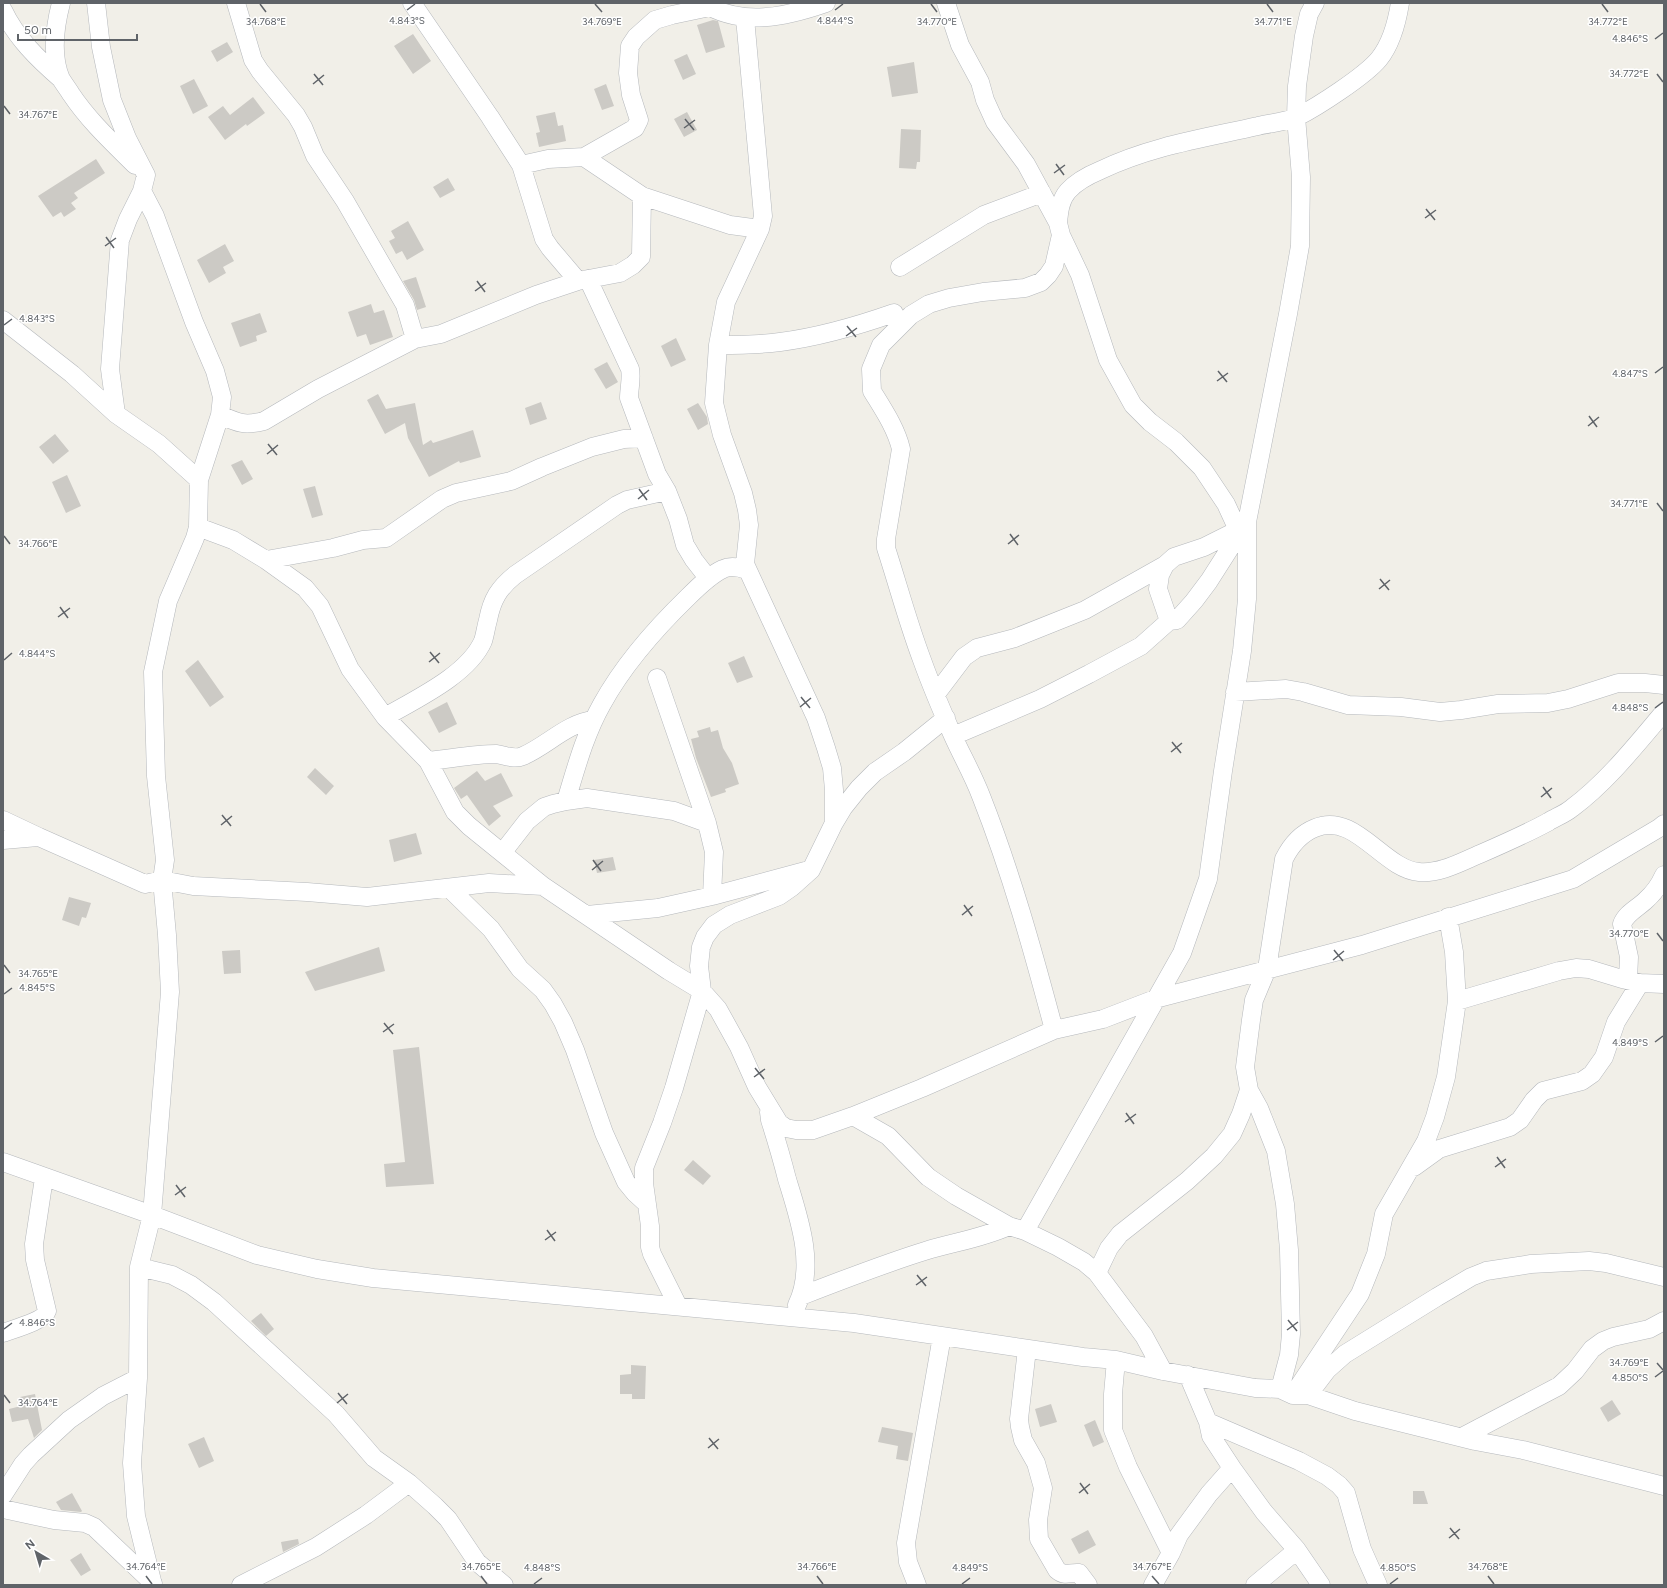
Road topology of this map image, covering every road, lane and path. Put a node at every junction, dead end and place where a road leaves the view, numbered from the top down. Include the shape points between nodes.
1 (61, 3) edge
2 (96, 3) edge
3 (236, 3) edge
4 (412, 3) edge
5 (826, 3) edge
6 (946, 3) edge
7 (1315, 3) edge
8 (1400, 3) edge
9 (707, 5) edge
10 (3, 10) edge
11 (745, 18) junction
12 (3, 38) edge
13 (23, 41) junction
14 (62, 79) junction
15 (1296, 117) junction
16 (584, 157) junction
17 (521, 165) junction
18 (144, 183) junction
19 (1042, 193) junction
20 (642, 196) junction
21 (760, 229) junction
22 (1059, 229) junction
23 (900, 267) dead end
24 (583, 280) junction
25 (894, 313) dead end
26 (3, 320) edge
27 (415, 339) junction
28 (718, 345) junction
29 (116, 414) junction
30 (220, 414) junction
31 (644, 438) junction
32 (198, 480) junction
33 (668, 492) junction
34 (198, 527) junction
35 (1242, 529) junction
36 (266, 560) junction
37 (1165, 565) junction
38 (747, 570) junction
39 (708, 578) junction
40 (1169, 622) junction
41 (657, 678) dead end
42 (1664, 685) edge
43 (1235, 692) junction
44 (936, 694) junction
45 (1664, 712) edge
46 (385, 717) junction
47 (946, 718) junction
48 (594, 720) junction
49 (953, 736) junction
50 (428, 761) junction
51 (566, 801) junction
52 (3, 820) edge
53 (707, 823) junction
54 (834, 823) junction
55 (1664, 824) edge
56 (38, 837) junction
57 (3, 840) edge
58 (505, 854) junction
59 (811, 870) junction
60 (1664, 875) edge
61 (162, 880) junction
62 (543, 886) junction
63 (449, 888) junction
64 (712, 896) junction
65 (587, 915) junction
66 (1448, 917) junction
67 (1267, 969) junction
68 (1634, 981) junction
69 (1664, 984) edge
70 (702, 991) junction
71 (1155, 999) junction
72 (1457, 1001) junction
73 (1054, 1030) junction
74 (1249, 1090) junction
75 (769, 1108) junction
76 (853, 1116) junction
77 (3, 1162) edge
78 (1410, 1170) junction
79 (44, 1178) junction
80 (646, 1203) junction
81 (152, 1215) junction
82 (1017, 1229) junction
83 (139, 1267) junction
84 (1097, 1273) junction
85 (1664, 1277) edge
86 (802, 1296) junction
87 (678, 1306) junction
88 (792, 1316) junction
89 (1664, 1321) edge
90 (3, 1333) edge
91 (942, 1336) junction
92 (1027, 1349) junction
93 (1116, 1360) junction
94 (1163, 1371) junction
95 (1188, 1375) junction
96 (138, 1378) junction
97 (1294, 1393) junction
98 (1208, 1422) junction
99 (1462, 1437) junction
100 (1232, 1468) junction
101 (410, 1483) junction
102 (1664, 1486) edge
103 (3, 1495) edge
104 (3, 1509) edge
105 (1297, 1550) junction
106 (1170, 1553) junction
107 (153, 1584) edge
108 (241, 1585) edge
109 (504, 1585) edge
110 (917, 1585) edge
111 (1088, 1585) edge
112 (1153, 1585) edge
113 (1255, 1585) edge
114 (1321, 1585) edge
115 (1378, 1585) edge

1 - 14 street via 56,22 56,44 57,64
2 - 18 street via 101,47 112,100
3 - 27 street via 253,60 300,121 315,156 345,201 405,306
4 - 17 street
5 - 11 street via 785,15
6 - 19 street via 960,45 980,82 995,122 1022,156
7 - 15 street via 1309,14 1304,36 1297,86
8 - 15 street via 1390,40 1379,59 1363,74
9 - 11 street
9 - 16 street via 655,20 636,37 630,46 628,73 638,124
10 - 13 street via 8,22
11 - 21 street via 763,216
12 - 13 street
13 - 14 street via 40,61
14 - 18 street via 76,102
15 - 22 street via 1176,144 1118,162 1094,173 1067,192 1059,209
15 - 35 street via 1301,177 1300,246
16 - 17 street
16 - 20 street
17 - 24 street via 544,239
18 - 29 street via 120,240 110,369
18 - 30 street via 194,322 215,371 222,397
19 - 22 street
19 - 23 street via 984,215
20 - 21 street via 730,225
20 - 24 street via 641,257 620,273
21 - 28 street via 726,302
22 - 35 street via 1080,274 1108,360 1130,399 1142,414 1202,468
22 - 44 street via 1054,266 1042,282 1025,288 956,297 930,304 911,315 881,345 871,369 872,391 889,420 901,449 886,548 909,625
24 - 27 street via 536,295 441,334
24 - 31 street via 630,369 629,398
25 - 28 street via 805,338
26 - 29 street
27 - 30 street via 308,394 264,421 254,424 238,423
28 - 38 street via 714,403 722,435 743,493 750,525 745,557
29 - 32 street via 159,444
30 - 32 street
31 - 33 street via 657,474
31 - 36 street via 624,439 592,447 511,481 456,493 442,499 386,538 363,540
32 - 34 street
33 - 39 street via 685,544
33 - 46 street via 627,500 617,505 502,585 494,598 483,641 473,656 460,670 440,684
34 - 36 street via 233,540
34 - 61 street via 168,601 153,672 156,776 165,860
35 - 37 street via 1204,547 1174,557
35 - 40 street via 1194,601 1177,620
35 - 43 street via 1247,600
36 - 46 street via 305,588 320,606 350,669
37 - 40 street via 1160,575 1158,590
37 - 44 street via 1084,610 1015,638 977,648 964,657
38 - 39 street via 732,567
38 - 54 street via 816,718 832,768
39 - 48 street via 652,635 613,686
40 - 49 street via 1141,646 1089,674 1040,699
41 - 53 street
42 - 43 street via 1618,683 1574,698 1548,703 1498,704 1440,712 1401,707 1348,705 1286,689
43 - 71 street via 1208,879 1182,953
44 - 47 street
45 - 67 street via 1608,775 1571,809 1515,839 1440,870 1408,870 1395,864 1349,830 1322,825 1307,831 1298,838 1284,859
46 - 50 street
47 - 49 street
47 - 54 street via 876,772 843,808
48 - 50 street via 576,724 522,756 498,754
48 - 51 street via 580,754
49 - 73 street via 981,796 1007,869
50 - 58 street via 456,812 469,826
51 - 53 street via 587,798 674,811
51 - 58 street via 544,807 527,821 506,848
52 - 56 street
53 - 64 street via 714,852
54 - 59 street
55 - 66 street via 1573,879
56 - 57 street
56 - 61 street via 145,884
58 - 62 street
59 - 64 street
59 - 70 street via 779,896 730,915 714,925 701,947 699,966
60 - 68 street via 1653,893 1628,915 1622,924
61 - 63 street via 193,886 367,897
61 - 81 street via 170,992
62 - 63 street via 489,883
62 - 65 street
63 - 80 street via 491,930 520,969 543,990 553,1004 575,1050 596,1110 626,1182
64 - 65 street via 658,908
65 - 70 street
66 - 67 street via 1362,945
66 - 72 street via 1454,952
67 - 71 street
67 - 74 street via 1254,1000 1251,1020 1245,1067
68 - 69 street
68 - 72 street via 1576,968
68 - 78 street via 1604,1057 1592,1074 1582,1080 1544,1091 1520,1120 1510,1127 1439,1149
70 - 75 street via 718,1009
70 - 80 street via 672,1095 644,1168
71 - 73 street via 1103,1019
71 - 82 street
72 - 78 street via 1442,1095 1426,1140
73 - 76 street
74 - 84 street via 1232,1134 1214,1156 1120,1234 1109,1248
74 - 97 street via 1276,1151 1285,1204 1292,1334 1289,1354
75 - 76 street via 779,1124 796,1130 813,1130
75 - 86 street via 770,1120 804,1243 805,1280
76 - 82 street via 888,1136 928,1177
77 - 79 street
78 - 97 street via 1384,1214 1376,1254 1360,1294
79 - 81 street
79 - 90 street via 34,1244 47,1311 38,1320
80 - 87 street via 652,1254
81 - 83 street
81 - 87 street via 257,1255 317,1269 381,1279
82 - 84 street via 1058,1247
82 - 86 street via 926,1251
83 - 96 street
83 - 101 street via 172,1275 214,1302 336,1414 374,1458
84 - 94 street via 1144,1336
85 - 97 street via 1589,1261 1531,1264 1486,1271 1437,1297 1345,1354
86 - 88 street
87 - 88 street
88 - 91 street
89 - 99 street via 1649,1329 1603,1341 1592,1349 1559,1386
91 - 92 street
91 - 110 street via 906,1543 908,1562
92 - 93 street
92 - 111 street via 1019,1418 1021,1435 1036,1463 1043,1488 1038,1520 1039,1539 1061,1574 1079,1573
93 - 94 street
93 - 106 street via 1113,1430 1128,1468
94 - 95 street
95 - 97 street
95 - 98 street
96 - 103 street via 103,1396 69,1420 23,1464
96 - 107 street via 133,1471 136,1516
97 - 99 street
98 - 100 street via 1211,1436
98 - 115 street via 1299,1461 1339,1485 1346,1493 1362,1549
99 - 102 street
100 - 105 street via 1264,1512
100 - 106 street via 1179,1534
101 - 108 street via 316,1547
101 - 109 street via 448,1519 476,1562
104 - 107 street via 54,1520 85,1523 94,1527
105 - 113 street
105 - 114 street
106 - 112 street

